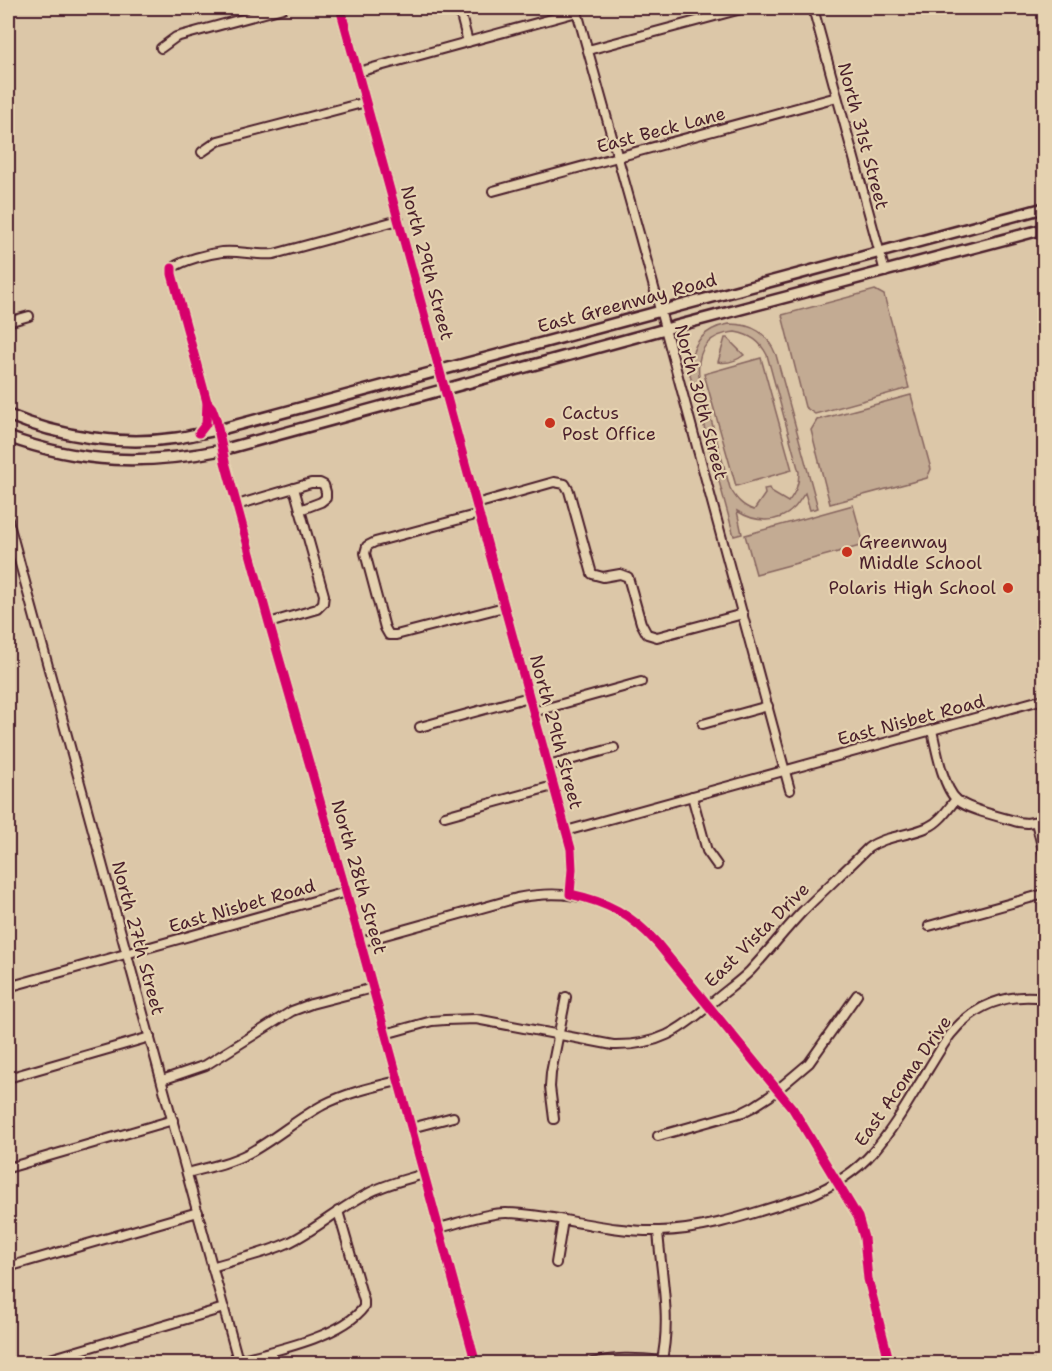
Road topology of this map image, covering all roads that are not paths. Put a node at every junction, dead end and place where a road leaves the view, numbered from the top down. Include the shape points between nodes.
1 (283, 8) edge
2 (340, 8) edge
3 (459, 8) edge
4 (745, 8) edge
5 (813, 8) edge
6 (577, 10) edge
7 (468, 42) junction
8 (161, 48) dead end
9 (588, 50) junction
10 (358, 72) junction
11 (837, 97) junction
12 (366, 102) junction
13 (202, 153) dead end
14 (618, 157) junction
15 (493, 191) dead end
16 (1044, 208) edge
17 (399, 220) junction
18 (978, 226) junction
19 (1044, 229) edge
20 (983, 246) junction
21 (880, 252) junction
22 (885, 272) junction
23 (660, 311) junction
24 (29, 316) dead end
25 (8, 322) edge
26 (665, 329) junction
27 (439, 370) junction
28 (445, 390) junction
29 (207, 402) junction
30 (300, 408) junction
31 (8, 415) edge
32 (302, 428) junction
33 (218, 430) junction
34 (199, 434) junction
35 (8, 437) edge
36 (102, 438) junction
37 (222, 450) junction
38 (100, 459) junction
39 (294, 488) junction
40 (476, 504) junction
41 (237, 505) junction
42 (300, 510) junction
43 (479, 514) junction
44 (8, 520) edge
45 (504, 607) junction
46 (742, 614) junction
47 (269, 622) junction
48 (641, 682) dead end
49 (529, 697) junction
50 (1044, 699) edge
51 (768, 706) junction
52 (533, 712) junction
53 (703, 724) dead end
54 (420, 726) dead end
55 (932, 730) junction
56 (614, 748) dead end
57 (548, 766) junction
58 (785, 770) junction
59 (554, 786) junction
60 (790, 790) dead end
61 (692, 796) junction
62 (956, 799) junction
63 (445, 816) dead end
64 (1044, 820) edge
65 (1036, 822) junction
66 (566, 831) junction
67 (1044, 854) edge
68 (717, 865) dead end
69 (346, 892) junction
70 (570, 894) junction
71 (1044, 894) edge
72 (929, 926) dead end
73 (360, 942) junction
74 (127, 954) junction
75 (8, 987) edge
76 (373, 988) junction
77 (857, 995) dead end
78 (566, 997) dead end
79 (1044, 998) edge
80 (709, 1006) junction
81 (385, 1034) junction
82 (558, 1034) junction
83 (150, 1037) junction
84 (8, 1078) edge
85 (162, 1080) junction
86 (398, 1081) junction
87 (777, 1089) junction
88 (453, 1117) dead end
89 (554, 1119) dead end
90 (173, 1120) junction
91 (411, 1128) junction
92 (658, 1136) dead end
93 (8, 1168) edge
94 (187, 1173) junction
95 (424, 1174) junction
96 (838, 1182) junction
97 (338, 1211) junction
98 (198, 1212) junction
99 (563, 1220) junction
100 (439, 1228) junction
101 (658, 1231) junction
102 (556, 1263) dead end
103 (8, 1267) edge
104 (212, 1267) junction
105 (224, 1308) junction
106 (238, 1362) edge
107 (662, 1362) edge
108 (33, 1364) edge
109 (476, 1364) edge
110 (588, 1364) edge
111 (890, 1364) edge

1 - 8 street via 176,37
2 - 10 street, North 29th Street
3 - 7 street
4 - 9 street
5 - 11 street, North 31st Street
6 - 7 street
6 - 9 street, North 30th Street
7 - 10 street
9 - 14 street, North 30th Street
10 - 12 street, North 29th Street
11 - 14 street, East Beck Lane
11 - 21 street, North 31st Street
12 - 13 street via 218,141
12 - 17 street, North 29th Street
14 - 15 street, East Beck Lane
14 - 23 street, North 30th Street
16 - 18 main road, East Greenway Road
17 - 27 street, North 29th Street
17 - 29 street, North 28th Street via 274,254 222,252 172,268
18 - 20 main road
18 - 21 main road, East Greenway Road
19 - 20 main road, East Greenway Road
20 - 22 main road, East Greenway Road
21 - 22 street, North 31st Street
21 - 23 main road, East Greenway Road
22 - 26 main road, East Greenway Road
23 - 26 street, North 30th Street
23 - 27 main road, East Greenway Road
24 - 25 street
26 - 28 main road, East Greenway Road
26 - 46 street, North 30th Street
27 - 28 street, North 29th Street
27 - 30 main road, East Greenway Road
28 - 32 main road, East Greenway Road
28 - 40 street, North 29th Street
29 - 33 street, North 28th Street
29 - 34 street, North 28th Street via 206,424
30 - 32 main road
30 - 33 main road, East Greenway Road
31 - 36 main road, East Greenway Road via 52,430
32 - 37 main road, East Greenway Road
33 - 34 main road, East Greenway Road
33 - 37 street, North 28th Street
34 - 36 main road, East Greenway Road via 141,440
35 - 38 main road, East Greenway Road via 48,450
36 - 38 main road
37 - 38 main road, East Greenway Road via 171,459
37 - 41 street, North 28th Street
39 - 41 street
39 - 42 street
39 - 42 street via 320,483 326,492 321,502
40 - 43 street, North 29th Street
40 - 46 street via 555,482 565,484 592,573 628,578 647,634 657,637
41 - 47 street, North 28th Street
42 - 47 street via 323,603 316,609
43 - 45 street, North 29th Street
43 - 45 street via 367,546 365,553 385,628 389,635 396,635
44 - 74 street, North 27th Street
45 - 49 street, North 29th Street
46 - 51 street, North 30th Street
47 - 69 street, North 28th Street
48 - 52 street
49 - 52 street, North 29th Street
49 - 54 street
50 - 55 street, East Nisbet Road
51 - 53 street
51 - 58 street, North 30th Street
52 - 57 street, North 29th Street
55 - 58 street, East Nisbet Road
55 - 62 street via 945,782
56 - 57 street
57 - 59 street, North 29th Street
58 - 60 street
58 - 61 street, East Nisbet Road
59 - 63 street
59 - 66 street, North 29th Street
61 - 66 street, East Nisbet Road
61 - 68 street via 707,851
62 - 65 street via 1018,822
62 - 80 street, East Vista Drive via 929,827 868,848 802,912 752,969
64 - 65 street
65 - 67 street
66 - 70 street, North 29th Street via 572,860
69 - 73 street, North 28th Street
69 - 74 street, East Nisbet Road
70 - 73 street via 517,898
70 - 80 street via 609,905 641,926
71 - 72 street
73 - 76 street, North 28th Street
74 - 75 street, East Nisbet Road
74 - 83 street, North 27th Street
76 - 81 street, North 28th Street
76 - 85 street via 292,1011 206,1065
77 - 87 street via 809,1064
78 - 82 street
79 - 96 street, East Acoma Drive via 1007,998 975,1012 960,1024 880,1144
80 - 82 street, East Vista Drive via 673,1033 645,1043 613,1045
80 - 87 street
81 - 82 street, East Vista Drive via 432,1021 463,1019
81 - 86 street, North 28th Street
82 - 89 street via 550,1087
83 - 84 street
83 - 85 street, North 27th Street
85 - 90 street, North 27th Street
86 - 91 street, North 28th Street
86 - 94 street via 323,1105 246,1155
87 - 92 street via 743,1112
87 - 96 street
88 - 91 street
90 - 93 street
90 - 94 street, North 27th Street
91 - 95 street, North 28th Street
94 - 98 street, North 27th Street
95 - 97 street via 384,1186
95 - 100 street, North 28th Street
96 - 101 street, East Acoma Drive via 806,1197 714,1224
96 - 111 street via 863,1230 868,1279
97 - 104 street via 281,1246
97 - 106 street via 364,1307 328,1333
98 - 103 street
98 - 104 street, North 27th Street
99 - 100 street, East Acoma Drive via 504,1212
99 - 101 street, East Acoma Drive
99 - 102 street
100 - 109 street, North 28th Street
101 - 107 street via 666,1329
104 - 105 street, North 27th Street
105 - 106 street, North 27th Street
105 - 108 street
107 - 110 street via 622,1358

